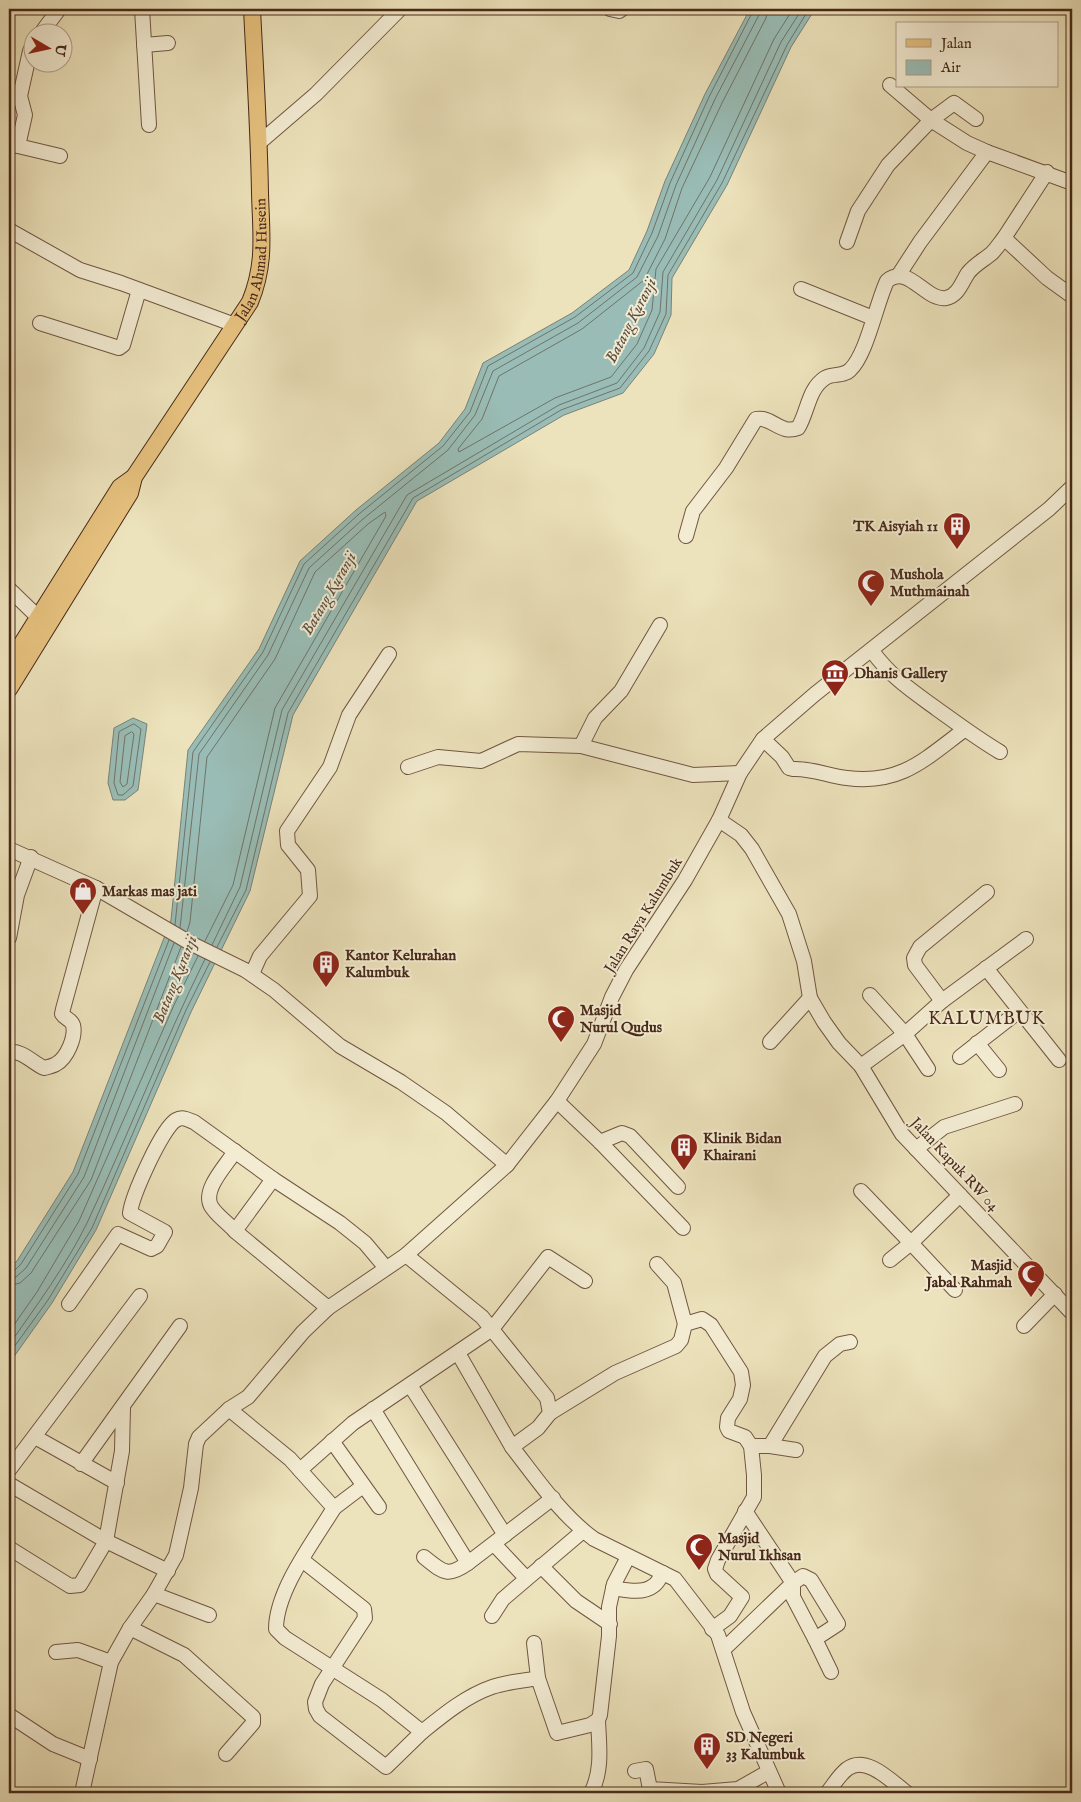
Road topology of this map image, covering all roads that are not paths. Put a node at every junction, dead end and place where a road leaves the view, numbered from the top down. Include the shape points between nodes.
1 (59, 9) edge
2 (142, 9) edge
3 (252, 9) edge
4 (400, 9) edge
5 (610, 9) edge
6 (622, 9) edge
7 (49, 22) edge
8 (168, 43) dead end
9 (144, 46) junction
10 (26, 72) edge
11 (890, 85) dead end
12 (976, 118) dead end
13 (931, 120) junction
14 (149, 125) dead end
15 (259, 143) junction
16 (13, 144) edge
17 (987, 152) junction
18 (60, 156) dead end
19 (1047, 172) junction
20 (1072, 183) edge
21 (9, 230) edge
22 (1004, 238) junction
23 (847, 242) dead end
24 (898, 276) junction
25 (801, 289) dead end
26 (139, 290) junction
27 (1072, 296) edge
28 (873, 318) junction
29 (40, 323) dead end
30 (234, 325) junction
31 (134, 477) junction
32 (1072, 487) edge
33 (686, 536) dead end
34 (9, 589) edge
35 (38, 617) junction
36 (660, 625) dead end
37 (872, 651) junction
38 (389, 654) dead end
39 (9, 664) edge
40 (9, 689) edge
41 (964, 730) junction
42 (763, 740) junction
43 (581, 746) junction
44 (1000, 752) dead end
45 (408, 767) dead end
46 (740, 773) junction
47 (719, 820) junction
48 (9, 849) edge
49 (31, 857) junction
50 (96, 888) junction
51 (987, 892) dead end
52 (9, 938) edge
53 (1026, 939) dead end
54 (986, 968) junction
55 (248, 972) junction
56 (870, 995) dead end
57 (810, 998) junction
58 (942, 1001) junction
59 (1019, 1011) junction
60 (905, 1034) junction
61 (770, 1042) dead end
62 (977, 1043) junction
63 (9, 1052) edge
64 (960, 1057) dead end
65 (1059, 1060) dead end
66 (861, 1066) junction
67 (928, 1069) dead end
68 (999, 1070) dead end
69 (557, 1101) junction
70 (1015, 1104) dead end
71 (600, 1142) junction
72 (916, 1149) junction
73 (235, 1151) junction
74 (507, 1165) junction
75 (273, 1179) junction
76 (678, 1187) dead end
77 (860, 1191) dead end
78 (960, 1195) junction
79 (130, 1213) junction
80 (683, 1228) dead end
81 (235, 1231) junction
82 (118, 1234) junction
83 (911, 1243) junction
84 (406, 1255) junction
85 (890, 1260) dead end
86 (657, 1264) dead end
87 (386, 1268) junction
88 (585, 1281) dead end
89 (955, 1290) dead end
90 (1055, 1294) junction
91 (140, 1296) dead end
92 (69, 1304) dead end
93 (328, 1308) junction
94 (1072, 1313) edge
95 (685, 1324) junction
96 (180, 1326) dead end
97 (1024, 1326) dead end
98 (492, 1329) junction
99 (850, 1342) dead end
100 (458, 1353) junction
101 (410, 1385) junction
102 (123, 1407) junction
103 (229, 1409) junction
104 (373, 1409) junction
105 (550, 1413) junction
106 (35, 1437) junction
107 (332, 1440) junction
108 (750, 1446) junction
109 (770, 1446) junction
110 (512, 1447) junction
111 (796, 1450) dead end
112 (81, 1464) junction
113 (9, 1470) edge
114 (300, 1470) junction
115 (117, 1482) junction
116 (9, 1484) edge
117 (363, 1486) junction
118 (553, 1498) junction
119 (379, 1507) dead end
120 (334, 1508) junction
121 (745, 1512) junction
122 (583, 1531) junction
123 (500, 1540) junction
124 (106, 1541) junction
125 (9, 1548) edge
126 (628, 1557) junction
127 (424, 1558) dead end
128 (302, 1560) junction
129 (468, 1563) junction
130 (541, 1566) junction
131 (168, 1571) junction
132 (663, 1572) junction
133 (526, 1578) junction
134 (793, 1583) junction
135 (613, 1588) junction
136 (154, 1594) junction
137 (209, 1615) dead end
138 (492, 1616) dead end
139 (730, 1616) junction
140 (610, 1624) junction
141 (130, 1628) junction
142 (744, 1628) junction
143 (712, 1629) junction
144 (815, 1639) junction
145 (534, 1643) dead end
146 (724, 1649) junction
147 (56, 1652) dead end
148 (112, 1662) junction
149 (332, 1668) junction
150 (831, 1672) dead end
151 (538, 1678) junction
152 (9, 1715) edge
153 (598, 1720) junction
154 (422, 1732) junction
155 (226, 1754) dead end
156 (90, 1759) junction
157 (635, 1772) dead end
158 (768, 1772) junction
159 (739, 1791) edge
160 (701, 1792) edge
161 (82, 1793) edge
162 (591, 1793) edge
163 (779, 1793) edge
164 (827, 1793) edge
165 (907, 1793) edge

1 - 7 street
2 - 9 street
3 - 15 main road, Jalan Ahmad Husein
4 - 15 street via 316,94
5 - 6 street
8 - 9 street
9 - 14 street
10 - 16 street via 20,96 25,115
11 - 13 street
12 - 13 street via 954,103
13 - 17 street
13 - 23 street via 888,165 858,210
15 - 30 main road, Jalan Ahmad Husein via 261,270 250,302
16 - 18 street
17 - 19 street
17 - 24 street
19 - 20 street
19 - 22 street
21 - 26 street via 80,270
22 - 24 street via 968,273 952,296 944,299
22 - 27 street via 1047,278
24 - 28 street via 887,281
25 - 28 street
26 - 29 street via 123,345 119,348
26 - 30 street
28 - 33 street via 851,370 843,375 829,376 816,387 798,428 785,430 765,419 756,419 726,468 693,511
30 - 31 main road, Jalan Ahmad Husein
31 - 35 main road, Jalan Ahmad Husein via 120,486
31 - 40 main road, Jalan Ahmad Husein via 130,493
32 - 37 street, Jalan Raya Kalumbuk
34 - 35 street
35 - 39 main road, Jalan Ahmad Husein
36 - 43 street via 621,691 595,718
37 - 41 street via 895,679
37 - 42 street, Jalan Raya Kalumbuk via 815,694
38 - 55 street via 349,715 330,767 287,831 288,845 308,870 310,896
41 - 42 street via 919,764 892,777 848,778 789,768
41 - 44 street
42 - 46 street, Jalan Raya Kalumbuk
43 - 45 street via 518,744 480,760 438,757
43 - 46 street via 693,774
46 - 47 street, Jalan Raya Kalumbuk
47 - 57 street, Jalan Kapuk RW 04 via 741,835 752,849 789,914 804,961
47 - 69 street, Jalan Raya Kalumbuk via 685,880 626,970 594,1044
48 - 49 street
49 - 50 street
49 - 52 street via 17,895
50 - 55 street via 192,944
50 - 63 street via 62,1014 73,1027 65,1056 44,1068 24,1055
51 - 58 street via 920,947 914,958 915,966
53 - 54 street
54 - 58 street
54 - 59 street
55 - 74 street via 340,1046 446,1113
56 - 60 street
57 - 61 street
57 - 66 street, Jalan Kapuk RW 04 via 839,1043
58 - 60 street
59 - 62 street
59 - 65 street
60 - 66 street
60 - 67 street
62 - 64 street
62 - 68 street
66 - 72 street, Jalan Kapuk RW 04 via 902,1134
69 - 71 street
69 - 74 street, Jalan Raya Kalumbuk
70 - 72 street via 944,1128
71 - 76 street via 622,1133 630,1136
71 - 80 street
72 - 78 street, Jalan Kapuk RW 04
73 - 75 street
73 - 79 street via 194,1122 183,1118 176,1120 145,1171 134,1194
73 - 81 street via 210,1190 208,1199
74 - 84 street, Jalan Raya Kalumbuk
75 - 81 street
75 - 87 street via 340,1223 365,1243
77 - 83 street
78 - 83 street
78 - 90 street, Jalan Kapuk RW 04
79 - 82 street
79 - 82 street via 165,1232 157,1246 151,1249
81 - 93 street
82 - 92 street
83 - 85 street
83 - 89 street
84 - 87 street, Jalan Raya Kalumbuk
84 - 98 street via 471,1307
86 - 95 street via 674,1283
87 - 93 street, Jalan Raya Kalumbuk
88 - 98 street via 548,1257
90 - 94 street, Jalan Kapuk RW 04
90 - 97 street
91 - 106 street
93 - 103 street, Jalan Raya Kalumbuk via 303,1332 248,1397
95 - 105 street via 676,1346 615,1373
95 - 108 street via 706,1320 741,1372 740,1399 728,1418 727,1427 729,1431 745,1437
96 - 102 street
98 - 100 street
98 - 105 street via 547,1398
99 - 109 street via 840,1344 825,1356
100 - 101 street
100 - 110 street
101 - 104 street
101 - 123 street
102 - 112 street
102 - 115 street via 122,1451
103 - 114 street
103 - 131 street, Jalan Raya Kalumbuk via 204,1430 196,1444 194,1475 180,1542
104 - 107 street
104 - 129 street
105 - 110 street via 538,1428
106 - 112 street
106 - 113 street
107 - 114 street
107 - 117 street
108 - 109 street
108 - 121 street via 754,1496
109 - 111 street
110 - 118 street
112 - 115 street
114 - 120 street
115 - 124 street
116 - 124 street
117 - 119 street
117 - 120 street
118 - 122 street
118 - 123 street
120 - 128 street
121 - 134 street
121 - 139 street via 715,1569 742,1597
122 - 126 street
122 - 130 street
123 - 129 street
123 - 133 street
124 - 125 street via 77,1587 70,1586
124 - 131 street
126 - 132 street
126 - 135 street
127 - 129 street via 448,1573
128 - 149 street via 287,1587 276,1619 276,1629
128 - 149 street via 360,1605 365,1613 365,1618
130 - 133 street
130 - 140 street via 576,1602
131 - 136 street, Jalan Raya Kalumbuk
132 - 135 street via 648,1589
132 - 143 street via 675,1579
133 - 138 street via 503,1599
134 - 142 street
134 - 144 street via 793,1597
134 - 144 street via 803,1576 811,1580 838,1621 836,1626
135 - 140 street
136 - 137 street
136 - 141 street, Jalan Raya Kalumbuk
139 - 142 street
139 - 143 street
140 - 153 street
141 - 148 street, Jalan Raya Kalumbuk
141 - 155 street via 184,1655 253,1717 253,1723
142 - 146 street
143 - 146 street
144 - 150 street
145 - 151 street
146 - 158 street via 742,1712
147 - 148 street via 78,1650
148 - 156 street, Jalan Raya Kalumbuk
149 - 154 street via 382,1700
149 - 154 street via 319,1692 316,1710 379,1764 389,1766
151 - 153 street via 557,1733
151 - 154 street via 480,1692
152 - 156 street via 53,1744
153 - 162 street via 600,1763
156 - 161 street, Jalan Raya Kalumbuk
157 - 160 street via 646,1769 650,1789
158 - 159 street
158 - 163 street
159 - 160 street
164 - 165 street via 847,1769 856,1764 868,1765

